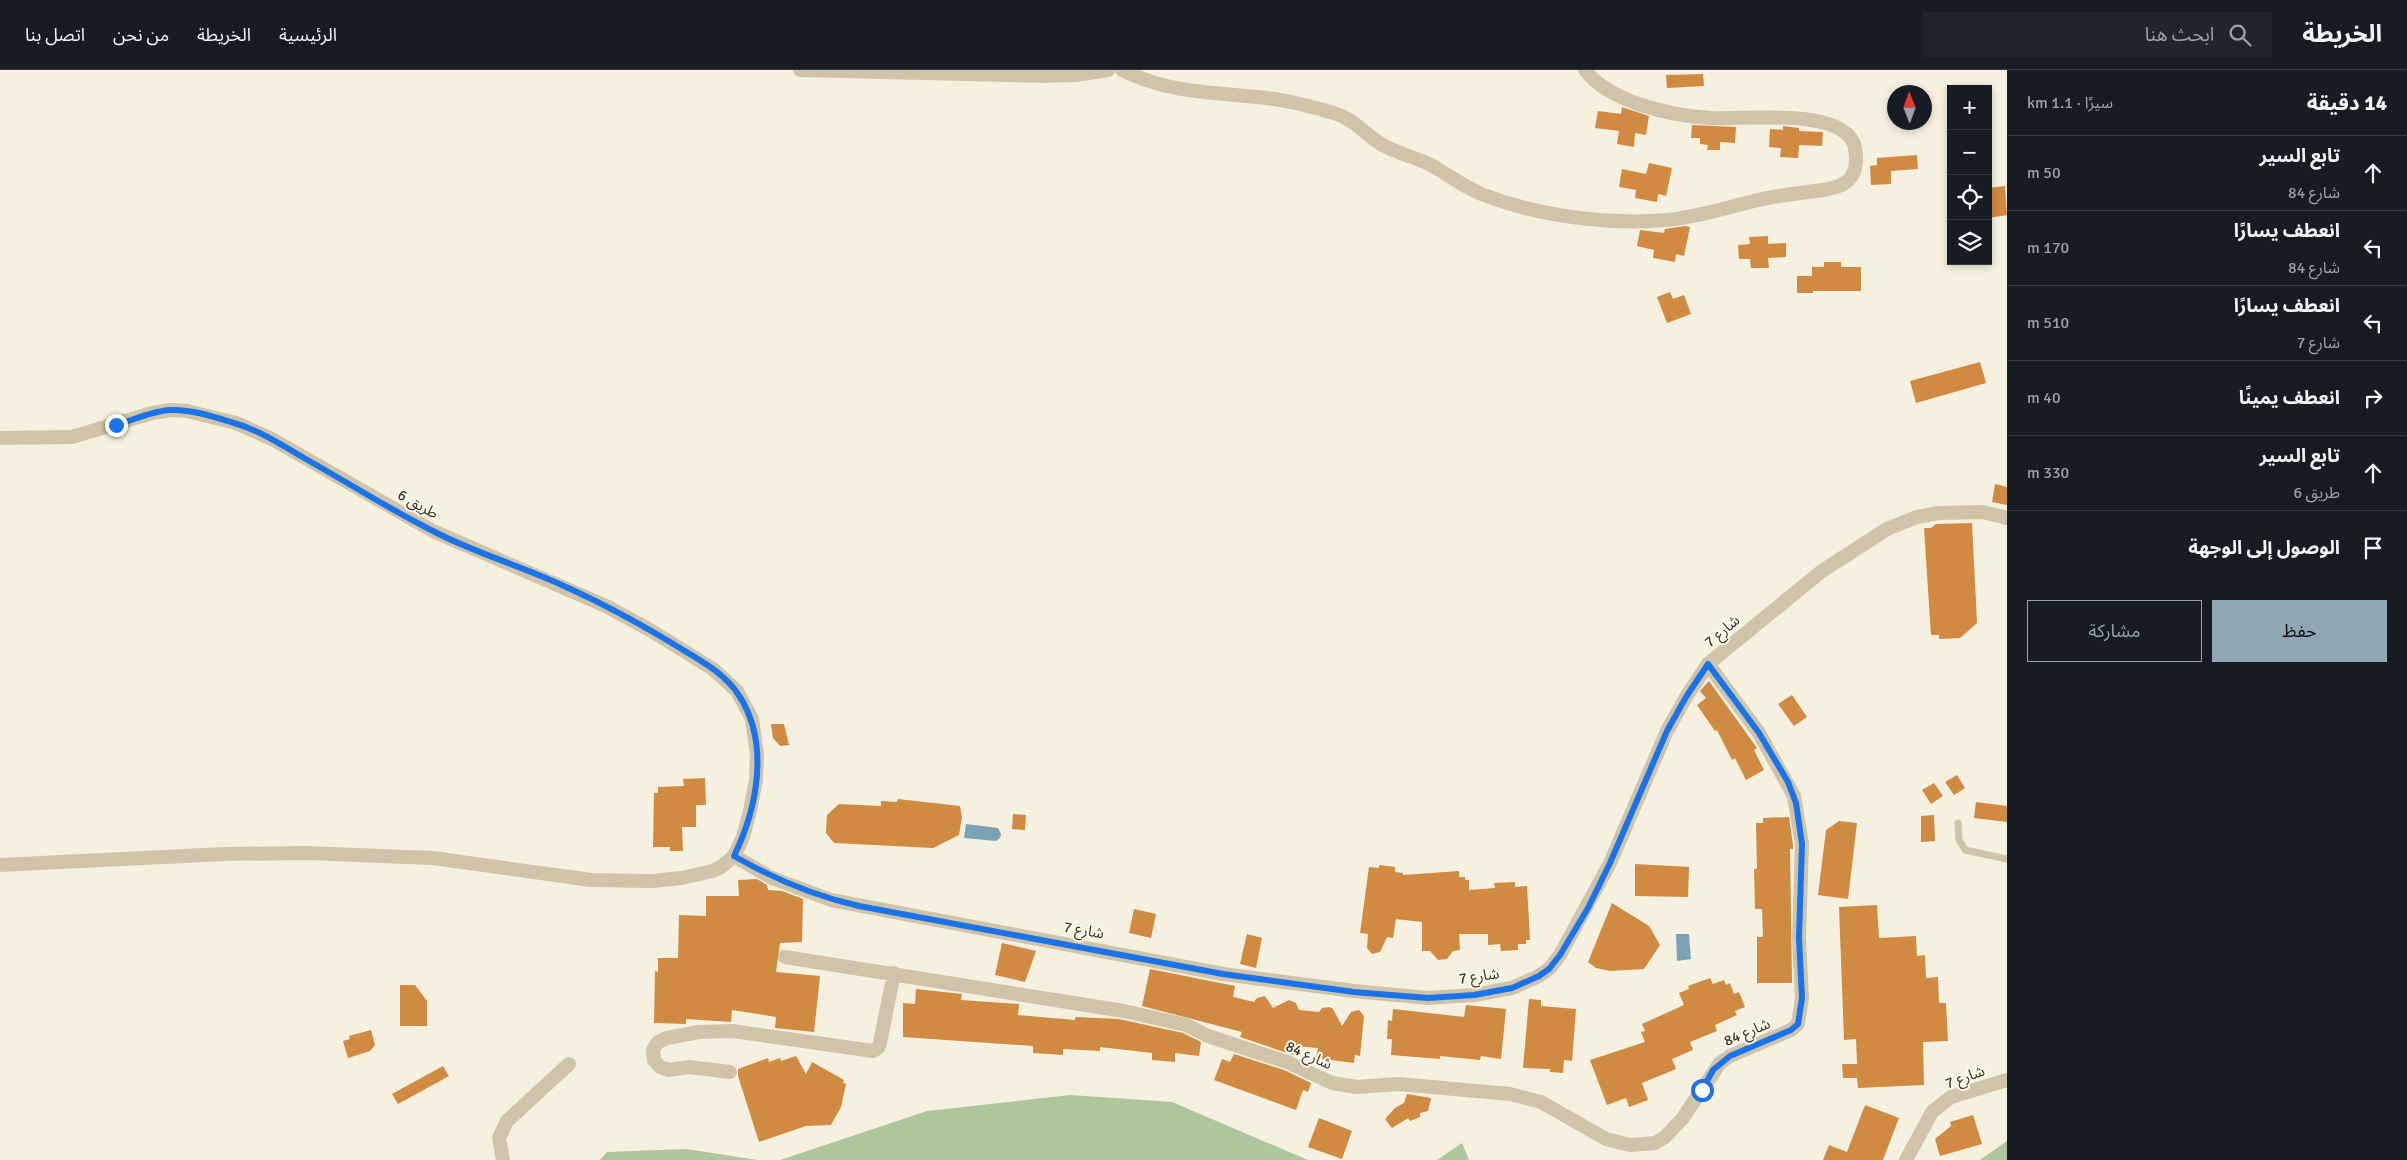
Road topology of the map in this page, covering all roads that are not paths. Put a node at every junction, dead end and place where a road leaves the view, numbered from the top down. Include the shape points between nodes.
1 (800, 70) edge
2 (1108, 70) edge
3 (1122, 70) edge
4 (1586, 70) edge
5 (0, 438) edge
6 (2007, 518) edge
7 (1708, 664) junction
8 (1958, 823) dead end
9 (734, 856) junction
10 (2007, 859) edge
11 (0, 865) edge
12 (785, 957) dead end
13 (894, 973) junction
14 (569, 1064) dead end
15 (730, 1072) dead end
16 (2007, 1080) edge
17 (503, 1160) edge
18 (1906, 1160) edge

1 - 2 street via 1044,76
3 - 4 street via 1161,86 1268,98 1331,112 1355,122 1383,145 1429,164 1483,195 1532,210 1578,217 1667,220 1780,195 1838,187 1854,174 1856,154 1852,140 1843,130 1829,124 1804,119 1706,118 1666,111 1609,91
5 - 9 street, طريق 6 via 72,437 171,410 236,423 272,439 433,531 606,606 650,630 714,669 730,684 752,719 757,755 756,780 743,837
6 - 7 street, شارع 7 via 1983,512 1938,513 1887,529 1822,571
7 - 9 street, شارع 7 via 1667,731 1610,863 1560,955 1539,976 1493,992 1428,998 1354,992 1223,974 831,900 772,878
7 - 13 street, شارع 84 via 1759,733 1794,796 1802,844 1801,1009 1798,1024 1791,1030 1720,1063 1682,1119 1661,1140 1640,1146 1620,1143 1541,1102 1510,1094 1398,1084 1357,1086 1332,1083 1287,1062 1230,1044 1186,1025
8 - 10 lane via 1959,840 1965,850
9 - 11 street via 712,871 652,881 591,880 433,858 354,854 244,853
12 - 13 street, شارع 84
13 - 15 street via 880,1043 874,1051 732,1031 699,1032 667,1038 658,1042 653,1050 654,1060 669,1070 689,1067
14 - 17 street via 507,1120 499,1138
16 - 18 street, شارع 7 via 1951,1097 1932,1112

